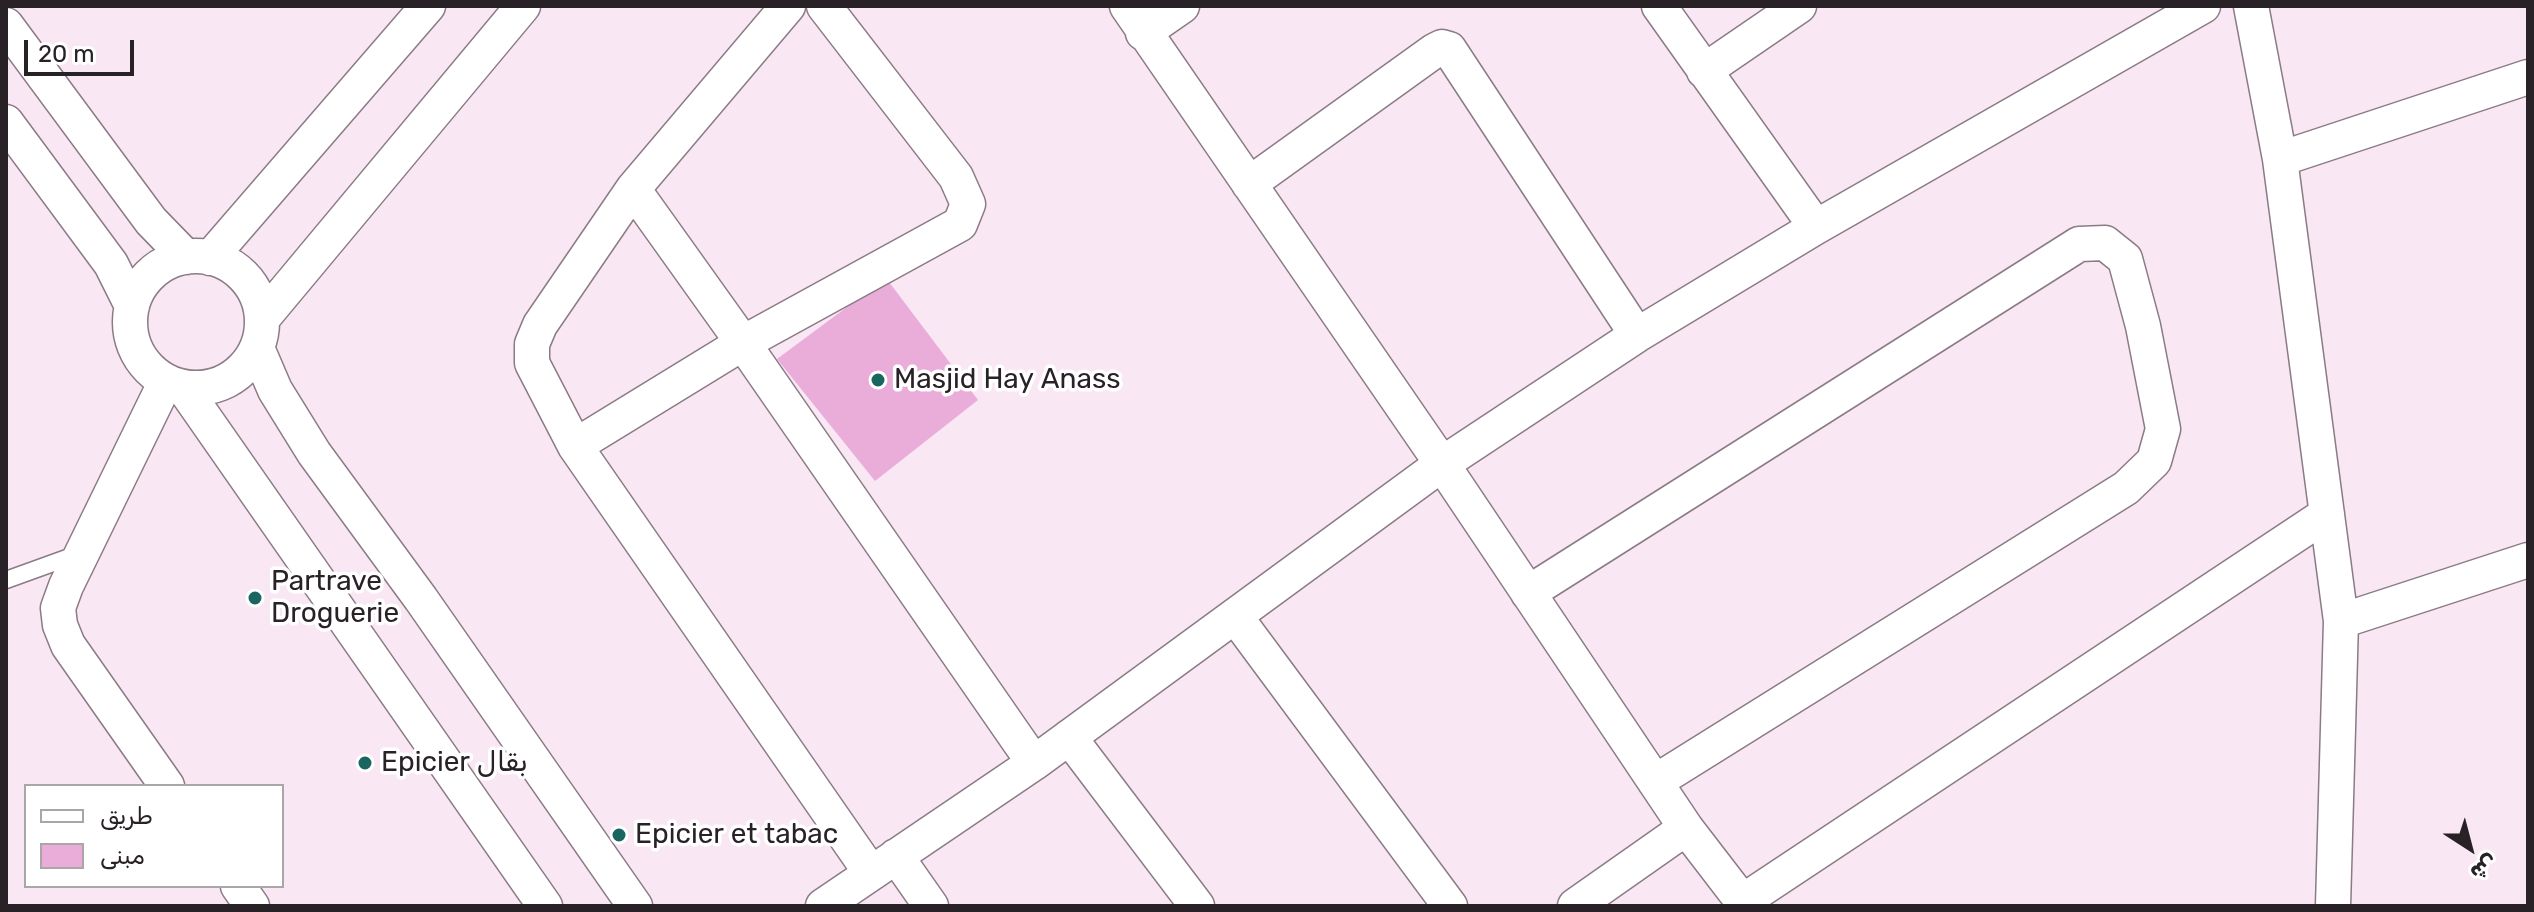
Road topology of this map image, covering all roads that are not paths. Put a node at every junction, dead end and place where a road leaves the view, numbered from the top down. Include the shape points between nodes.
1 (428, 6) edge
2 (523, 6) edge
3 (788, 6) edge
4 (824, 6) edge
5 (1182, 6) edge
6 (1659, 6) edge
7 (1799, 6) edge
8 (2203, 6) edge
9 (2251, 6) edge
10 (1135, 19) edge
11 (6, 25) edge
12 (1704, 71) junction
13 (2528, 77) edge
14 (6, 122) edge
15 (2280, 159) junction
16 (1249, 184) junction
17 (633, 189) junction
18 (1816, 227) junction
19 (198, 258) junction
20 (132, 306) junction
21 (260, 334) junction
22 (1637, 335) junction
23 (743, 343) junction
24 (175, 384) junction
25 (575, 446) junction
26 (1442, 464) junction
27 (2327, 514) junction
28 (83, 552) junction
29 (2528, 560) edge
30 (6, 580) edge
31 (1528, 593) junction
32 (1235, 616) junction
33 (2341, 621) junction
34 (1069, 737) junction
35 (1034, 763) junction
36 (1655, 782) junction
37 (166, 784) edge
38 (1686, 828) junction
39 (883, 864) junction
40 (239, 888) edge
41 (1744, 904) edge
42 (252, 906) edge
43 (545, 906) edge
44 (635, 906) edge
45 (823, 906) edge
46 (931, 906) edge
47 (1197, 906) edge
48 (1450, 906) edge
49 (1575, 906) edge
50 (2333, 906) edge

1 - 19 street
2 - 21 street
3 - 17 street
4 - 23 street via 956,177 968,204 960,224
5 - 10 street
6 - 12 street
7 - 12 street
8 - 18 street
9 - 15 street
10 - 16 street
11 - 19 street via 151,221
12 - 18 street
13 - 15 street
14 - 20 street via 111,264
15 - 27 street
16 - 22 street via 1434,51 1449,49
16 - 26 street
17 - 23 street
17 - 25 street via 532,344 532,363
18 - 22 street
19 - 20 street via 167,263 151,274
19 - 21 street via 225,263 252,286 259,301
20 - 24 street via 136,350 152,372
21 - 24 street via 245,367 227,381 206,388
21 - 44 street via 275,390 314,453
22 - 26 street
23 - 25 street
23 - 35 street
24 - 28 street
24 - 43 street
25 - 39 street
26 - 31 street
26 - 32 street
27 - 33 street
27 - 41 street
28 - 30 lane
28 - 37 street via 58,608 60,625 68,645
29 - 33 street
31 - 36 street
31 - 36 street via 2079,244 2105,243 2125,259 2163,429 2154,461 2126,488
32 - 34 street
32 - 48 street
33 - 50 street
34 - 35 street
34 - 47 street
35 - 39 street
36 - 38 street
38 - 41 street
38 - 49 street
39 - 45 street
39 - 46 street
40 - 42 street

